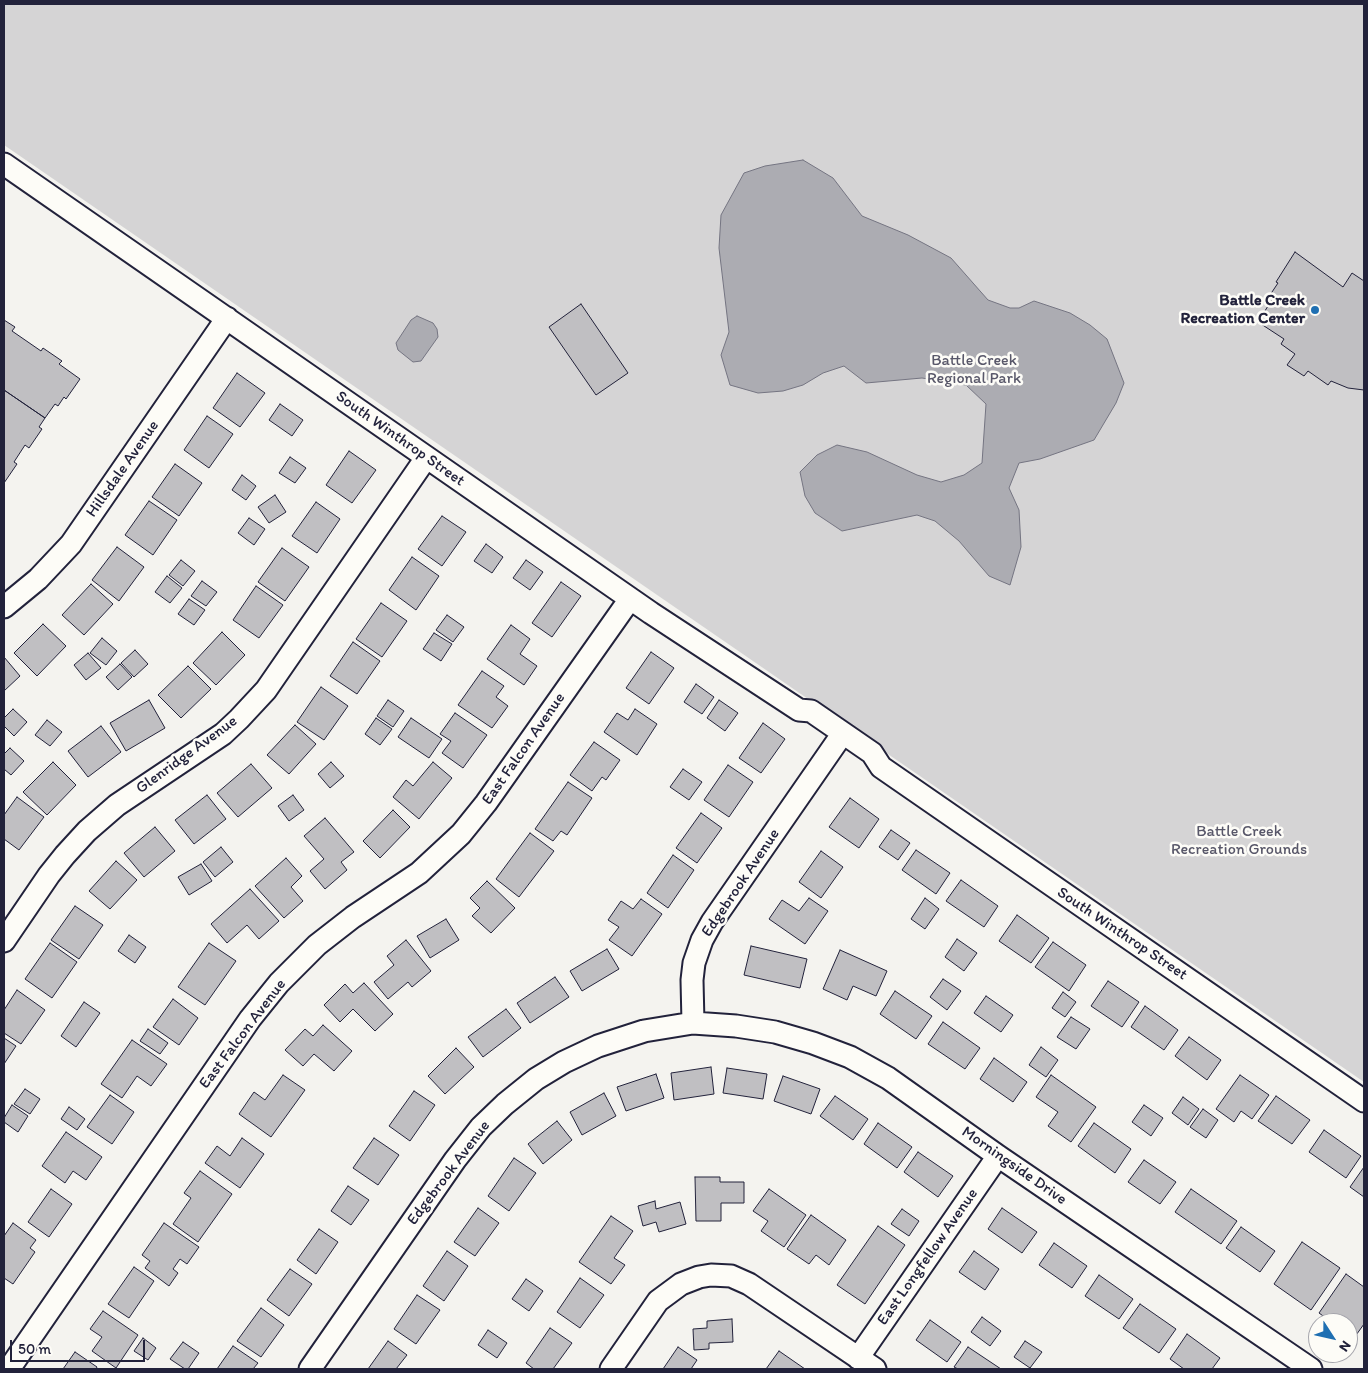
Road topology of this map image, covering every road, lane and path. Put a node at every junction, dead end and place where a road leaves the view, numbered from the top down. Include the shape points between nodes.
1 (4, 164) edge
2 (227, 318) junction
3 (426, 458) junction
4 (630, 599) junction
5 (4, 607) edge
6 (839, 739) junction
7 (4, 941) edge
8 (693, 1023) junction
9 (1364, 1100) edge
10 (998, 1156) junction
11 (866, 1364) edge
12 (8, 1369) edge
13 (310, 1369) edge
14 (611, 1369) edge
15 (1311, 1369) edge

1 - 2 street, South Winthrop Street
2 - 3 street, South Winthrop Street
2 - 5 street, Hillsdale Avenue via 71,544 38,579
3 - 4 street, South Winthrop Street
3 - 7 street, Glenridge Avenue via 266,690 223,734 118,805 88,831 60,862
4 - 6 street, South Winthrop Street via 799,710 811,711
4 - 12 street, East Falcon Avenue via 461,834 420,873 317,945 279,983 250,1019
6 - 8 street, Edgebrook Avenue via 702,940 692,980
6 - 9 street, South Winthrop Street via 872,754 881,767
8 - 10 street, Morningside Drive via 774,1032 813,1042 850,1057 888,1078
8 - 13 street, Edgebrook Avenue via 644,1032 598,1046 536,1079 505,1104 481,1127 455,1160
10 - 11 street, East Longfellow Avenue
10 - 15 street, Morningside Drive
11 - 14 street via 749,1284 731,1276 711,1275 681,1284 658,1301

